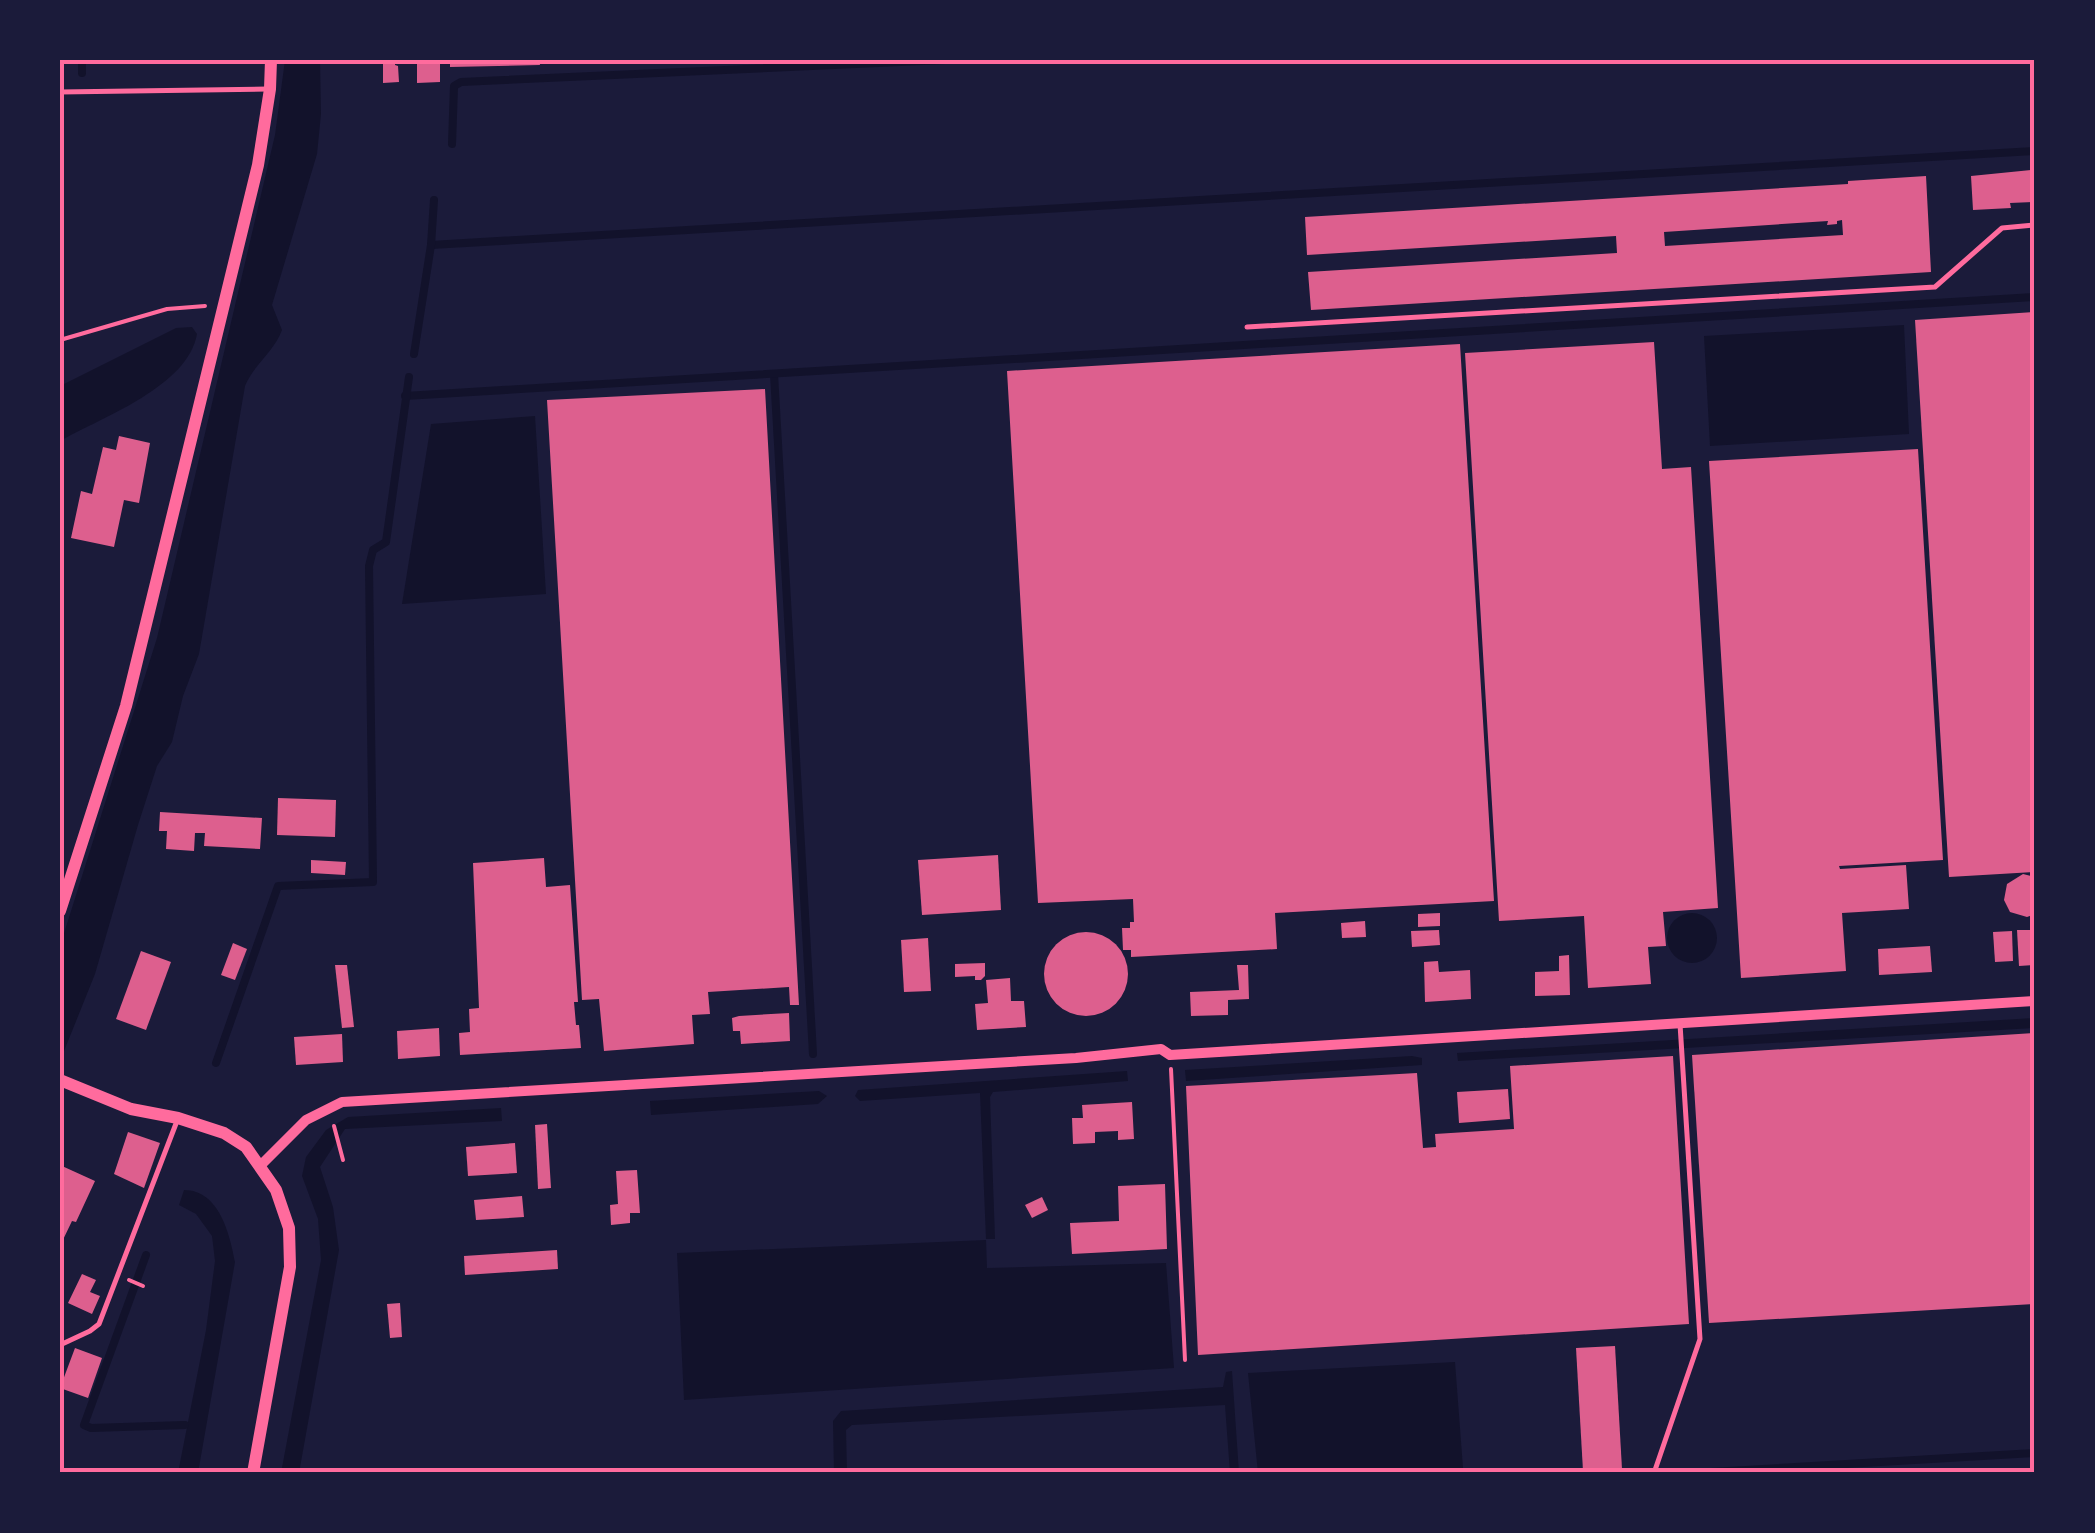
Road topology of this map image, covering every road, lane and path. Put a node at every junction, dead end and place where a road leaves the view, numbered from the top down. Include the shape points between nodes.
1 (271, 60) edge
2 (270, 89) junction
3 (60, 92) edge
4 (2035, 226) edge
5 (224, 300) junction
6 (1247, 328) dead end
7 (60, 340) edge
8 (60, 911) edge
9 (2035, 1000) edge
10 (1680, 1021) junction
11 (1170, 1054) junction
12 (60, 1081) edge
13 (178, 1118) junction
14 (334, 1125) dead end
15 (343, 1160) dead end
16 (261, 1165) junction
17 (127, 1280) dead end
18 (143, 1286) dead end
19 (60, 1344) edge
20 (1185, 1360) dead end
21 (252, 1473) edge
22 (1654, 1473) edge

1 - 2 street
2 - 3 lane
2 - 5 street
4 - 6 lane via 2002,228 1935,286
5 - 7 path
5 - 8 street via 126,706
9 - 10 street
10 - 11 street
10 - 22 lane via 1700,1339
11 - 16 street via 1161,1049 342,1102 306,1120
11 - 20 path
12 - 13 street via 132,1109
13 - 16 street via 224,1132
13 - 19 lane via 99,1324
14 - 15 path
16 - 21 street via 289,1228 290,1267
17 - 18 path

